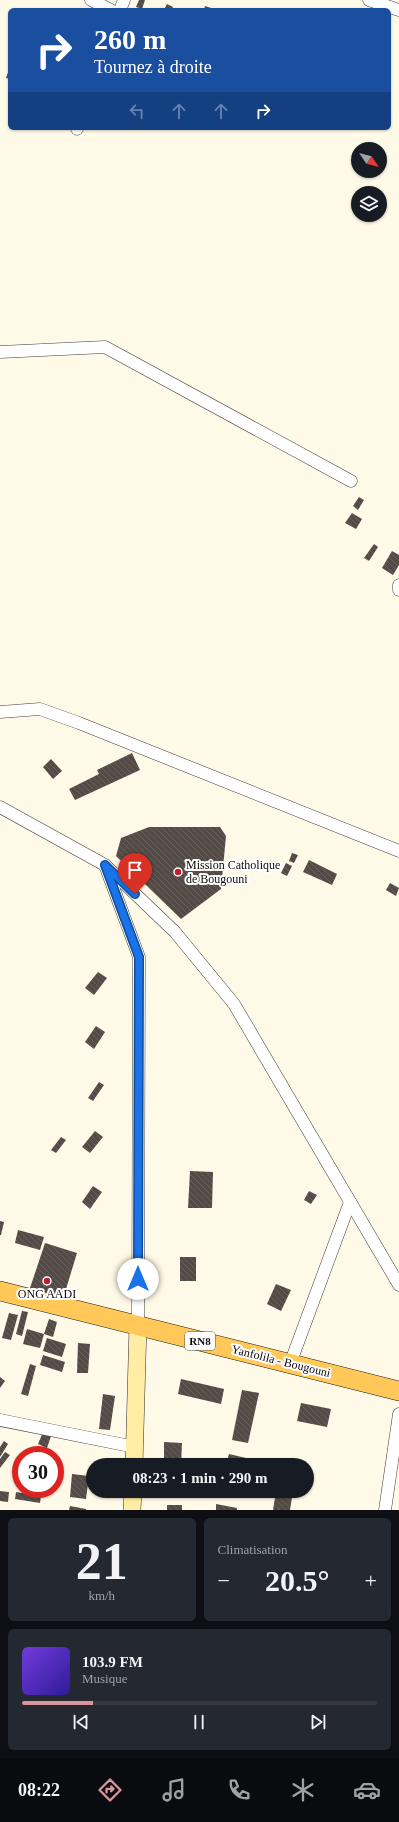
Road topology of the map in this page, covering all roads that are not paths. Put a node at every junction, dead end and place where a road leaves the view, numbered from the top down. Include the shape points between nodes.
1 (91, 0) edge
2 (369, 0) edge
3 (107, 8) edge
4 (399, 10) edge
5 (0, 352) edge
6 (351, 482) dead end
7 (399, 585) edge
8 (399, 590) edge
9 (0, 712) edge
10 (0, 807) edge
11 (399, 851) edge
12 (105, 865) junction
13 (350, 1202) junction
14 (399, 1285) edge
15 (0, 1291) edge
16 (138, 1325) junction
17 (290, 1364) junction
18 (399, 1391) edge
19 (399, 1414) edge
20 (0, 1420) edge
21 (135, 1447) junction
22 (134, 1458) edge
23 (133, 1498) edge
24 (132, 1510) edge
25 (385, 1510) edge

1 - 3 street
2 - 4 street
5 - 6 street via 105,347
7 - 8 street
9 - 11 street via 40,709 46,711
10 - 12 street
12 - 13 street via 175,932 234,1004
12 - 16 street via 139,957
13 - 14 street
13 - 17 street
15 - 16 main road, Yanfolila - Bougouni / RN8
16 - 17 main road, Yanfolila - Bougouni / RN8
16 - 21 street
17 - 18 main road, Yanfolila - Bougouni / RN8
19 - 25 street
20 - 21 street
21 - 22 street
23 - 24 street

